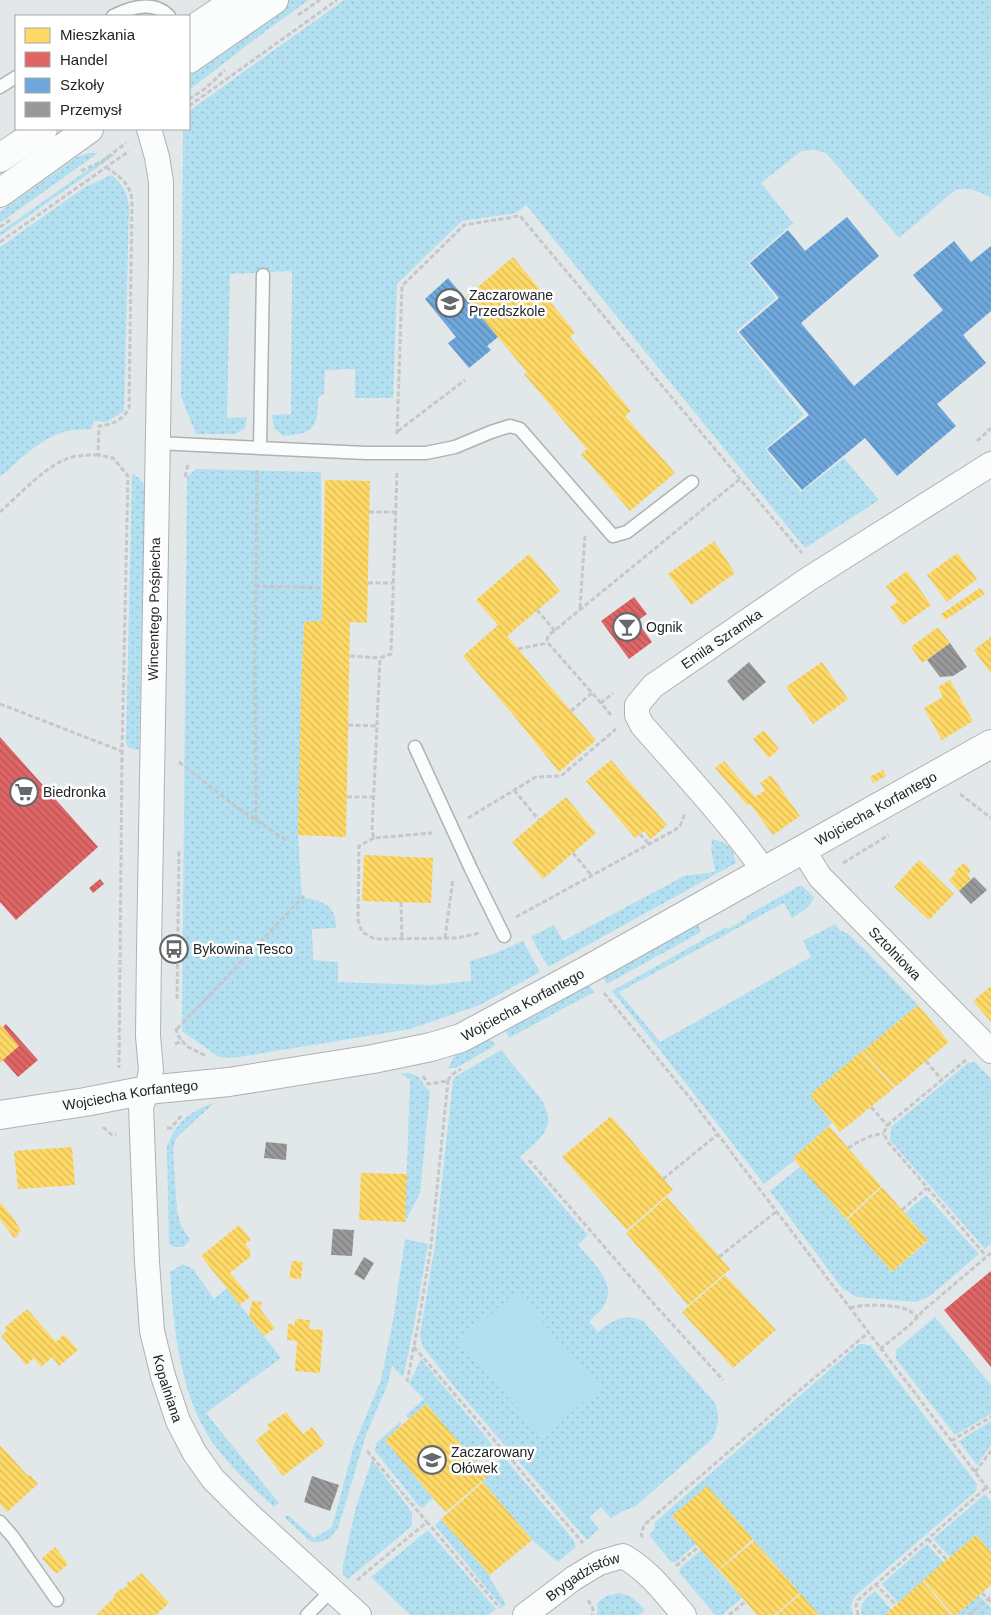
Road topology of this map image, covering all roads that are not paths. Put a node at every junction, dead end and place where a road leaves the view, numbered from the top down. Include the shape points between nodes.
1 (237, 0) edge
2 (274, 0) edge
3 (116, 15) edge
4 (168, 15) edge
5 (190, 31) edge
6 (190, 58) edge
7 (15, 78) edge
8 (0, 87) edge
9 (42, 130) edge
10 (89, 130) edge
11 (144, 135) edge
12 (0, 158) edge
13 (0, 193) edge
14 (263, 275) dead end
15 (157, 443) junction
16 (260, 447) junction
17 (991, 464) edge
18 (692, 482) dead end
19 (991, 744) edge
20 (415, 747) dead end
21 (803, 850) junction
22 (765, 872) junction
23 (504, 936) dead end
24 (991, 1051) edge
25 (147, 1090) junction
26 (0, 1115) edge
27 (0, 1522) edge
28 (335, 1593) junction
29 (57, 1600) dead end
30 (307, 1615) edge
31 (359, 1615) edge
32 (525, 1615) edge
33 (684, 1615) edge

1 - 5 street
2 - 6 street
3 - 4 lane via 142,5 163,9
7 - 8 lane
9 - 12 street
10 - 13 street
11 - 15 street, Wincentego Pośpiecha via 161,182
14 - 16 lane
15 - 16 lane
15 - 25 street, Wincentego Pośpiecha via 148,1036 151,1070
16 - 18 lane via 366,453 426,452 455,447 510,426 520,429 613,536 627,532
17 - 22 street, Emila Szramka via 807,580 652,686 637,705 642,725
19 - 21 street, Wojciecha Korfantego
20 - 23 lane
21 - 22 street, Wojciecha Korfantego
21 - 24 street, Sztolniowa via 820,877
22 - 25 street, Wojciecha Korfantego via 461,1038 373,1059 229,1082
25 - 26 street, Wojciecha Korfantego
25 - 28 street, Kopalniana via 141,1107 152,1331 178,1421 213,1479
27 - 29 lane
28 - 30 lane
28 - 31 street, Kopalniana
32 - 33 street, Brygadzistów via 574,1578 599,1563 623,1556 649,1574

